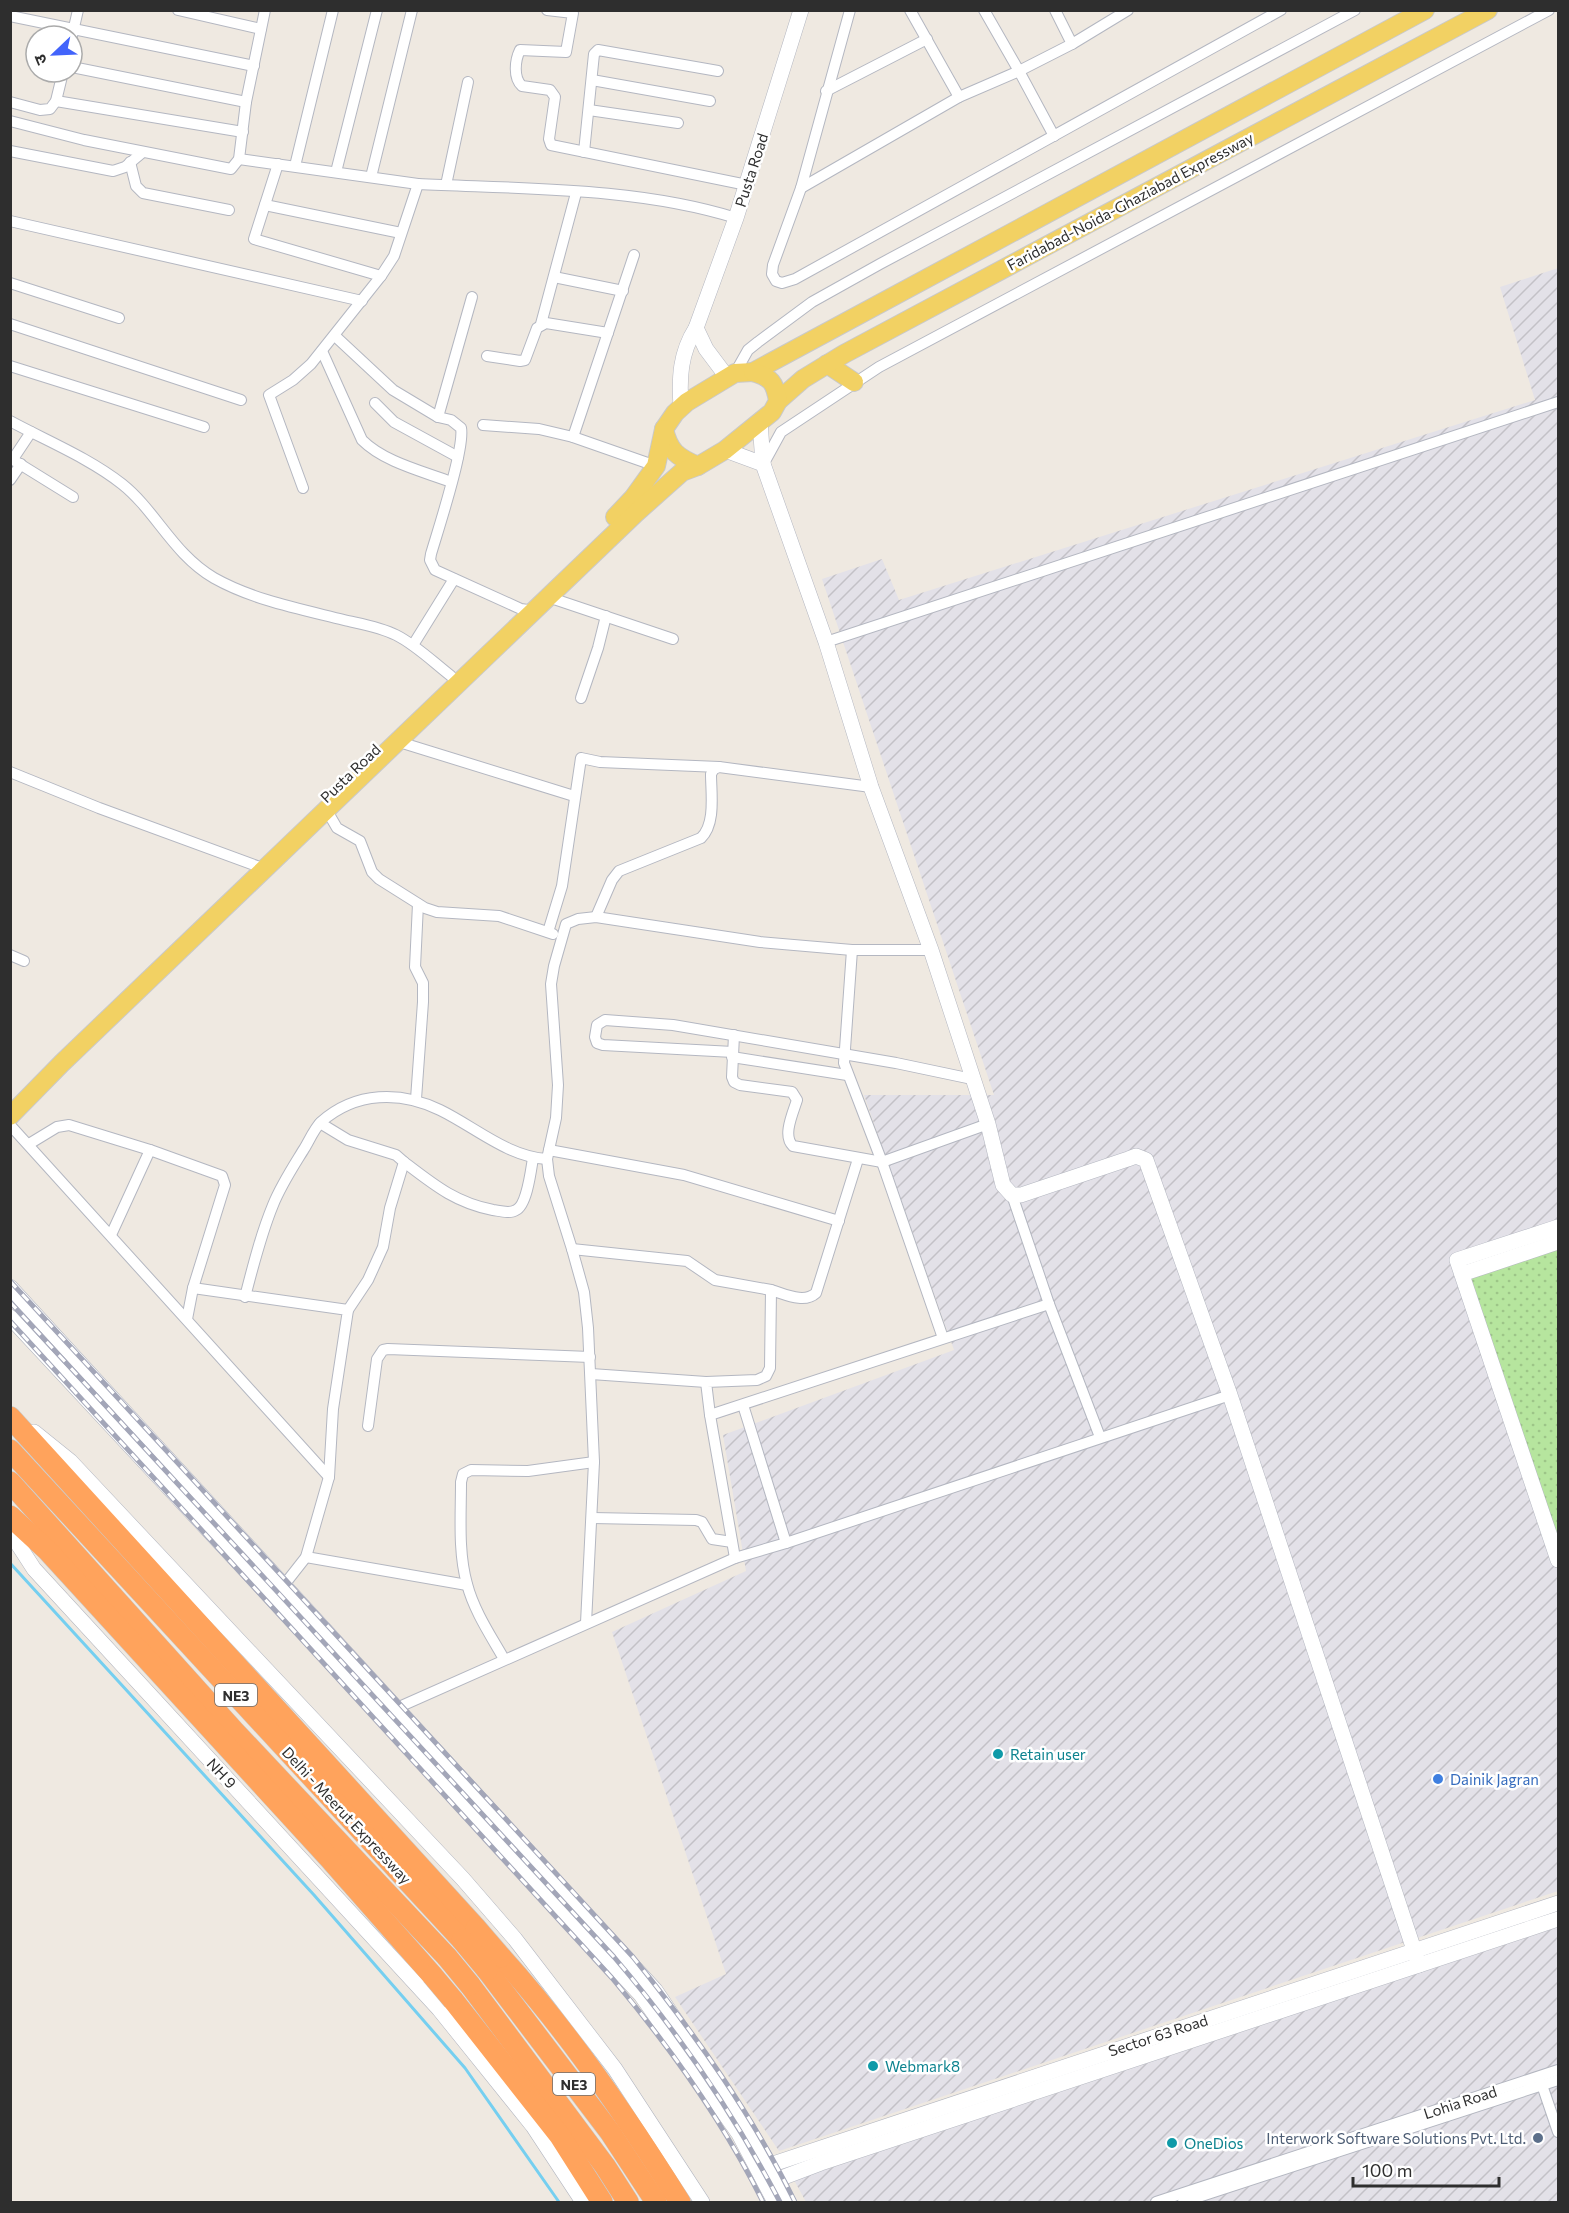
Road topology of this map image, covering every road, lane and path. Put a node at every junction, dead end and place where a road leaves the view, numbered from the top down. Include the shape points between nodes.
1 (178, 10) edge
2 (265, 10) edge
3 (333, 10) edge
4 (376, 10) edge
5 (412, 10) edge
6 (547, 10) edge
7 (801, 10) edge
8 (850, 10) edge
9 (910, 10) edge
10 (984, 10) edge
11 (1055, 10) edge
12 (1128, 10) edge
13 (1281, 10) edge
14 (1355, 10) edge
15 (1425, 10) edge
16 (1488, 10) edge
17 (1549, 10) edge
18 (1264, 14) edge
19 (10, 16) edge
20 (39, 24) edge
21 (261, 29) junction
22 (84, 35) edge
23 (927, 39) junction
24 (1072, 44) junction
25 (254, 66) junction
26 (84, 69) edge
27 (718, 70) dead end
28 (1019, 71) junction
29 (592, 80) junction
30 (468, 82) dead end
31 (60, 84) edge
32 (826, 91) junction
33 (959, 97) junction
34 (56, 101) junction
35 (710, 101) dead end
36 (10, 102) edge
37 (246, 102) junction
38 (589, 110) junction
39 (10, 121) edge
40 (678, 123) dead end
41 (243, 132) junction
42 (1054, 136) junction
43 (10, 151) edge
44 (142, 152) junction
45 (584, 152) junction
46 (239, 159) junction
47 (130, 162) junction
48 (278, 164) junction
49 (295, 166) junction
50 (336, 172) junction
51 (370, 177) junction
52 (418, 184) junction
53 (446, 185) junction
54 (747, 185) junction
55 (801, 188) junction
56 (576, 193) junction
57 (265, 205) junction
58 (229, 210) dead end
59 (736, 218) junction
60 (10, 221) edge
61 (401, 233) junction
62 (634, 255) dead end
63 (381, 276) junction
64 (554, 277) junction
65 (10, 283) edge
66 (623, 291) junction
67 (472, 297) dead end
68 (362, 301) junction
69 (119, 318) dead end
70 (10, 324) edge
71 (541, 324) junction
72 (696, 328) junction
73 (608, 333) junction
74 (335, 336) junction
75 (758, 342) junction
76 (322, 351) junction
77 (487, 356) dead end
78 (827, 364) junction
79 (10, 366) edge
80 (738, 374) junction
81 (854, 382) junction
82 (241, 400) dead end
83 (778, 401) junction
84 (1558, 402) edge
85 (375, 403) dead end
86 (681, 407) junction
87 (438, 417) junction
88 (10, 421) edge
89 (760, 421) junction
90 (483, 425) dead end
91 (204, 428) dead end
92 (664, 429) junction
93 (32, 432) junction
94 (573, 437) junction
95 (725, 450) junction
96 (458, 457) junction
97 (15, 460) edge
98 (763, 464) junction
99 (656, 466) junction
100 (698, 466) junction
101 (10, 480) edge
102 (451, 482) junction
103 (303, 488) dead end
104 (73, 497) dead end
105 (653, 498) joint
106 (454, 579) junction
107 (548, 597) junction
108 (527, 610) junction
109 (606, 616) junction
110 (673, 639) dead end
111 (826, 642) junction
112 (413, 645) junction
113 (451, 676) junction
114 (581, 698) dead end
115 (396, 741) junction
116 (718, 767) junction
117 (10, 772) edge
118 (871, 787) junction
119 (574, 796) junction
120 (326, 809) junction
121 (260, 867) junction
122 (418, 904) junction
123 (596, 916) junction
124 (548, 932) junction
125 (562, 937) junction
126 (852, 950) junction
127 (931, 950) junction
128 (10, 956) edge
129 (24, 961) dead end
130 (734, 1035) junction
131 (733, 1054) junction
132 (844, 1054) junction
133 (847, 1075) junction
134 (972, 1079) junction
135 (10, 1099) edge
136 (416, 1100) junction
137 (10, 1116) edge
138 (320, 1123) junction
139 (988, 1124) junction
140 (10, 1125) edge
141 (29, 1144) junction
142 (150, 1150) junction
143 (548, 1155) junction
144 (533, 1158) junction
145 (858, 1159) junction
146 (404, 1162) junction
147 (882, 1162) junction
148 (1012, 1195) junction
149 (839, 1221) junction
150 (1558, 1227) edge
151 (111, 1235) junction
152 (1558, 1242) edge
153 (572, 1249) junction
154 (1460, 1267) junction
155 (10, 1287) edge
156 (194, 1288) junction
157 (771, 1290) junction
158 (245, 1297) junction
159 (1049, 1304) junction
160 (348, 1310) junction
161 (10, 1317) edge
162 (187, 1318) junction
163 (943, 1338) junction
164 (590, 1356) junction
165 (591, 1374) junction
166 (706, 1382) junction
167 (1230, 1395) junction
168 (743, 1404) junction
169 (10, 1415) edge
170 (710, 1416) junction
171 (368, 1426) dead end
172 (1100, 1437) junction
173 (10, 1450) edge
174 (594, 1462) junction
175 (329, 1477) junction
176 (10, 1482) edge
177 (10, 1516) edge
178 (592, 1518) junction
179 (10, 1532) edge
180 (732, 1542) junction
181 (786, 1544) junction
182 (306, 1557) junction
183 (735, 1558) junction
184 (1558, 1560) edge
185 (467, 1585) junction
186 (284, 1586) junction
187 (273, 1599) junction
188 (586, 1623) junction
189 (504, 1659) junction
190 (397, 1707) junction
191 (381, 1715) junction
192 (1558, 1903) edge
193 (497, 1917) junction
194 (1558, 1919) edge
195 (469, 1934) junction
196 (515, 1939) junction
197 (1416, 1958) junction
198 (494, 1963) junction
199 (427, 1983) junction
200 (446, 2004) junction
201 (1558, 2070) edge
202 (1558, 2080) edge
203 (1542, 2085) junction
204 (1558, 2132) edge
205 (819, 2156) junction
206 (764, 2167) junction
207 (771, 2182) junction
208 (583, 2202) edge
209 (602, 2202) edge
210 (628, 2202) edge
211 (656, 2202) edge
212 (680, 2202) edge
213 (702, 2202) edge
214 (775, 2202) edge
215 (788, 2202) edge
216 (1156, 2202) edge
217 (1183, 2202) edge

1 - 21 street
2 - 21 street
3 - 49 street
4 - 50 street
5 - 51 street
6 - 45 street via 573,13 566,52 520,50 517,78 522,86 553,93 551,145
7 - 54 street, Pusta Road
8 - 32 street
9 - 23 street
10 - 28 street
11 - 24 street
12 - 24 street
13 - 18 street
14 - 75 street via 870,269 812,302
15 - 80 main road, Faridabad-Noida-Ghaziabad Expressway
16 - 78 main road, Faridabad-Noida-Ghaziabad Expressway
17 - 81 street
18 - 42 street
19 - 20 street
21 - 25 street
22 - 25 street
23 - 32 street
23 - 33 street
24 - 28 street
25 - 37 street
26 - 37 street
27 - 29 street via 602,50 594,54
28 - 33 street
28 - 42 street
29 - 35 street
29 - 38 street
30 - 53 street
31 - 34 street
32 - 55 street
33 - 55 street
34 - 36 street via 50,109 40,110
34 - 41 street
37 - 41 street
38 - 40 street
38 - 45 street
39 - 44 street
41 - 46 street
42 - 55 street via 782,283 772,274 773,265
43 - 47 street via 113,171
44 - 46 street via 226,169 235,166
44 - 47 street
45 - 54 street
46 - 48 street
47 - 58 street via 136,186 143,193
48 - 49 street
48 - 57 street
49 - 50 street
50 - 51 street
51 - 52 street
52 - 53 street
52 - 61 street
53 - 56 street
54 - 59 street, Pusta Road
56 - 59 street via 698,206
56 - 64 street
57 - 61 street
57 - 63 street via 254,239
59 - 72 street, Pusta Road
60 - 68 street
61 - 63 street via 394,256
62 - 66 street
63 - 68 street
64 - 66 street
64 - 71 street
65 - 69 street
66 - 73 street
67 - 87 street
68 - 74 street
70 - 82 street
71 - 73 street
71 - 77 street via 525,360
72 - 80 street via 706,349
72 - 86 street, Pusta Road via 686,344 679,379
73 - 94 street
74 - 76 street
74 - 87 street via 393,390
75 - 80 street
75 - 80 street via 748,350
76 - 102 street via 362,440 381,454
76 - 103 street via 299,375 270,395
78 - 81 main road
78 - 83 main road, Faridabad-Noida-Ghaziabad Expressway
79 - 91 street
80 - 83 main road via 763,375 775,386
80 - 86 main road, Faridabad-Noida-Ghaziabad Expressway
81 - 98 street via 781,432
83 - 89 main road, Faridabad-Noida-Ghaziabad Expressway
84 - 111 street
85 - 96 street via 401,427
86 - 92 main road, Faridabad-Noida-Ghaziabad Expressway
87 - 96 street via 461,428
88 - 93 street
89 - 95 main road, Faridabad-Noida-Ghaziabad Expressway
89 - 98 street
90 - 94 street via 539,429
92 - 99 main road, Pusta Road
92 - 100 main road via 667,445 682,459
93 - 97 street
93 - 112 street via 123,484 173,543 213,577 268,600 378,628
94 - 99 street
95 - 98 street
95 - 100 main road, Faridabad-Noida-Ghaziabad Expressway
96 - 102 street
97 - 101 street
97 - 104 street
98 - 111 street
99 - 108 main road, Pusta Road via 633,498
100 - 105 main road, Faridabad-Noida-Ghaziabad Expressway via 682,472
102 - 106 street via 430,560 435,570
105 - 107 main road, Pusta Road
106 - 108 street
106 - 112 street
107 - 108 main road, Pusta Road
107 - 109 street
108 - 113 main road, Pusta Road
108 - 115 main road, Pusta Road
109 - 110 street
109 - 114 street
111 - 118 street
112 - 113 street
113 - 121 main road, Pusta Road
115 - 119 street
115 - 120 main road, Pusta Road
116 - 118 street
116 - 119 street via 581,758
116 - 123 street via 711,774 706,833 619,871
117 - 121 street
118 - 127 street
119 - 124 street via 562,886
120 - 121 main road, Pusta Road
120 - 122 street via 337,828 360,841 372,872
121 - 135 main road, Pusta Road
121 - 137 main road, Pusta Road
122 - 124 street via 436,912 499,916
122 - 136 street via 414,967 423,983 423,1002
123 - 125 street via 571,920
123 - 126 street via 760,942
124 - 125 street
125 - 143 street via 551,984 558,1085
126 - 127 street
126 - 132 street
127 - 134 street
128 - 129 street
130 - 131 street
130 - 131 street via 605,1020 597,1025 595,1037 603,1045
130 - 132 street
131 - 133 street
131 - 145 street via 734,1082 796,1095 789,1142
132 - 133 street
132 - 134 street
133 - 147 street
134 - 139 street
136 - 138 street via 395,1096 366,1099 341,1108
136 - 144 street
138 - 146 street via 348,1140 396,1155
138 - 158 street via 273,1205
139 - 147 street
139 - 148 street via 1004,1185
140 - 141 street
141 - 142 street via 57,1126 69,1125
141 - 151 street
142 - 151 street
142 - 156 street via 219,1173 224,1179
143 - 144 street
143 - 149 street via 684,1175
143 - 153 street via 549,1176
144 - 146 street via 523,1203 516,1210 505,1212 474,1206 442,1191
145 - 147 street
145 - 149 street
146 - 160 street via 383,1247
147 - 163 street
148 - 159 street
148 - 167 street via 1029,1194 1136,1156 1146,1160
149 - 157 street via 816,1293 803,1299
150 - 154 street
151 - 162 street
152 - 154 street
153 - 157 street via 687,1261 715,1280
153 - 164 street via 584,1293
154 - 184 street
155 - 186 street
156 - 158 street
156 - 162 street
157 - 166 street via 770,1368 766,1376 758,1380
158 - 160 street
159 - 163 street
159 - 172 street
160 - 175 street via 333,1409
161 - 187 street
162 - 175 street
163 - 168 street
164 - 165 street
164 - 171 street via 383,1350 377,1359
165 - 166 street
165 - 174 street
166 - 170 street
167 - 172 street
167 - 197 street
168 - 170 street
168 - 181 street
169 - 193 street via 70,1461
169 - 195 highway
170 - 180 street
172 - 181 street
173 - 195 highway, Delhi - Meerut Expressway / NE3
174 - 178 street
174 - 185 street via 528,1471 471,1470 463,1474 461,1552
175 - 182 street
176 - 210 highway, Delhi - Meerut Expressway / NE3, bridge via 235,1732 447,1957
177 - 199 highway via 47,1550 305,1831
178 - 180 street via 696,1520 702,1522 712,1539
178 - 188 street
179 - 199 street, NH 9 via 34,1569
180 - 183 street
181 - 183 street
182 - 185 street
182 - 186 street
183 - 188 street
185 - 189 street
186 - 187 street
186 - 190 street
187 - 191 street
188 - 189 street
189 - 190 street
190 - 191 street
190 - 206 street via 654,1990 746,2125
191 - 206 street via 641,1995
192 - 197 street, Sector 63 Road
193 - 196 street
193 - 199 street
194 - 197 street, Sector 63 Road
195 - 198 highway, Delhi - Meerut Expressway / NE3, bridge
196 - 200 street via 445,1999
196 - 213 street via 615,2069
197 - 205 street, Sector 63 Road
198 - 211 highway, Delhi - Meerut Expressway / NE3
198 - 212 highway via 529,1988 600,2082
199 - 200 highway, bridge
200 - 208 street
200 - 209 highway via 560,2136
201 - 216 street, Lohia Road
202 - 203 street, Lohia Road
203 - 204 street
203 - 217 street, Lohia Road
205 - 206 street, Sector 63 Road
205 - 207 street, Sector 63 Road
206 - 207 street
207 - 214 street
207 - 215 street

